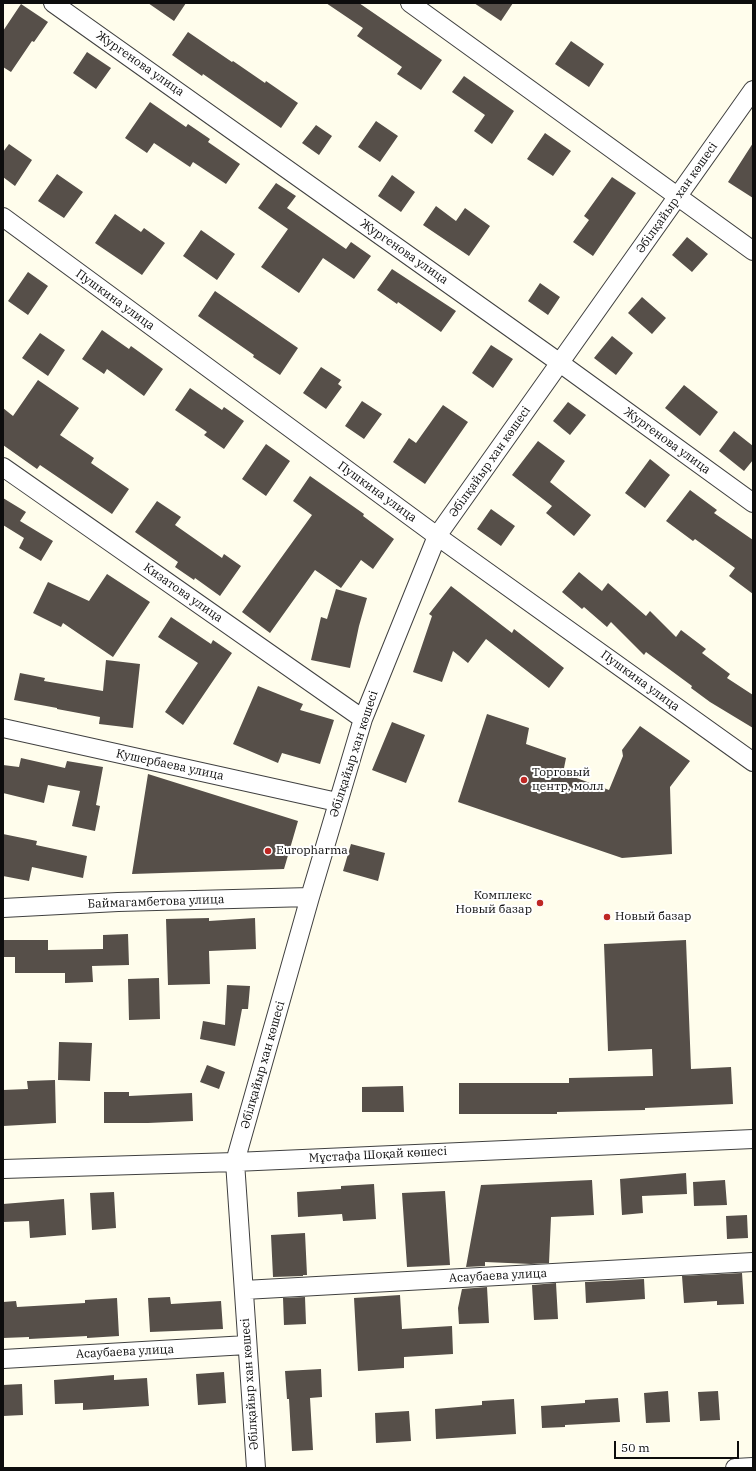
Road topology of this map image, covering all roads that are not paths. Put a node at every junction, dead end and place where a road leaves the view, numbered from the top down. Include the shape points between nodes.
1 (53, 3) edge
2 (410, 3) edge
3 (753, 90) edge
4 (678, 196) junction
5 (3, 217) edge
6 (753, 250) edge
7 (560, 363) junction
8 (3, 467) edge
9 (753, 503) edge
10 (437, 536) junction
11 (363, 719) junction
12 (3, 728) edge
13 (753, 762) edge
14 (337, 802) junction
15 (310, 897) junction
16 (3, 908) edge
17 (753, 1139) edge
18 (235, 1162) junction
19 (3, 1169) edge
20 (753, 1262) edge
21 (244, 1290) junction
22 (247, 1345) junction
23 (3, 1359) edge
24 (753, 1467) edge
25 (256, 1468) edge
26 (735, 1468) edge

1 - 7 street, Жургенова улица
2 - 4 street
3 - 4 street, Әбілқайыр хан көшесі
4 - 6 street
4 - 7 street, Әбілқайыр хан көшесі
5 - 10 street, Пушкина улица
7 - 9 street, Жургенова улица
7 - 10 street, Әбілқайыр хан көшесі
8 - 11 street, Кизатова улица
10 - 11 street, Әбілқайыр хан көшесі
10 - 13 street, Пушкина улица
11 - 14 street, Әбілқайыр хан көшесі
12 - 14 street, Кушербаева улица
14 - 15 street, Әбілқайыр хан көшесі
15 - 16 street, Баймагамбетова улица
15 - 18 street, Әбілқайыр хан көшесі
17 - 18 street, Мұстафа Шоқай көшесі
18 - 19 street, Мұстафа Шоқай көшесі
18 - 21 street, Әбілқайыр хан көшесі
20 - 21 street, Асаубаева улица
21 - 22 street, Әбілқайыр хан көшесі
22 - 23 street, Асаубаева улица
22 - 25 street, Әбілқайыр хан көшесі
24 - 26 street

